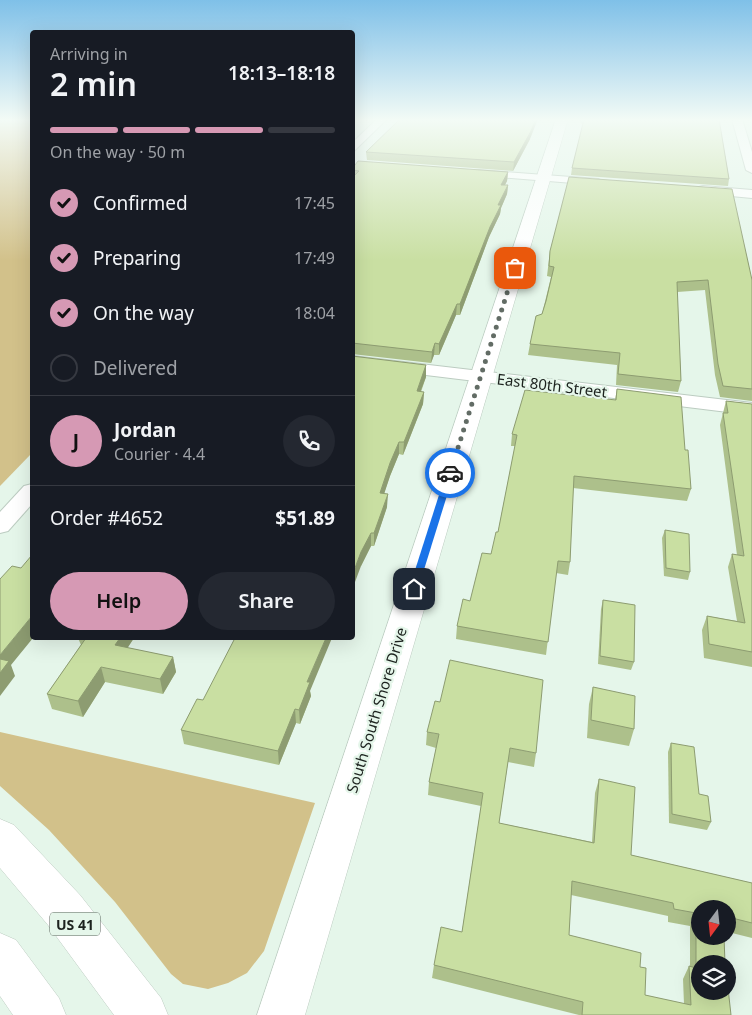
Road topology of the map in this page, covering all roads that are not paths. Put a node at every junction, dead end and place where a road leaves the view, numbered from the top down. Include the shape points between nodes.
1 (547, 166) edge
2 (468, 172) edge
3 (543, 178) junction
4 (610, 183) edge
5 (695, 190) edge
6 (752, 194) edge
7 (355, 361) edge
8 (481, 376) junction
9 (752, 408) edge
10 (30, 493) edge
11 (0, 526) edge
12 (0, 838) edge
13 (0, 956) edge
14 (42, 1015) edge
15 (144, 1015) edge
16 (280, 1015) edge

1 - 3 street, South South Shore Drive
2 - 3 street
3 - 4 street
3 - 8 street, South South Shore Drive
5 - 6 street
7 - 8 street, East 80th Street
8 - 9 street, East 80th Street
8 - 16 street, South South Shore Drive
10 - 11 street
12 - 15 street, US 41 via 64,910
13 - 14 street

